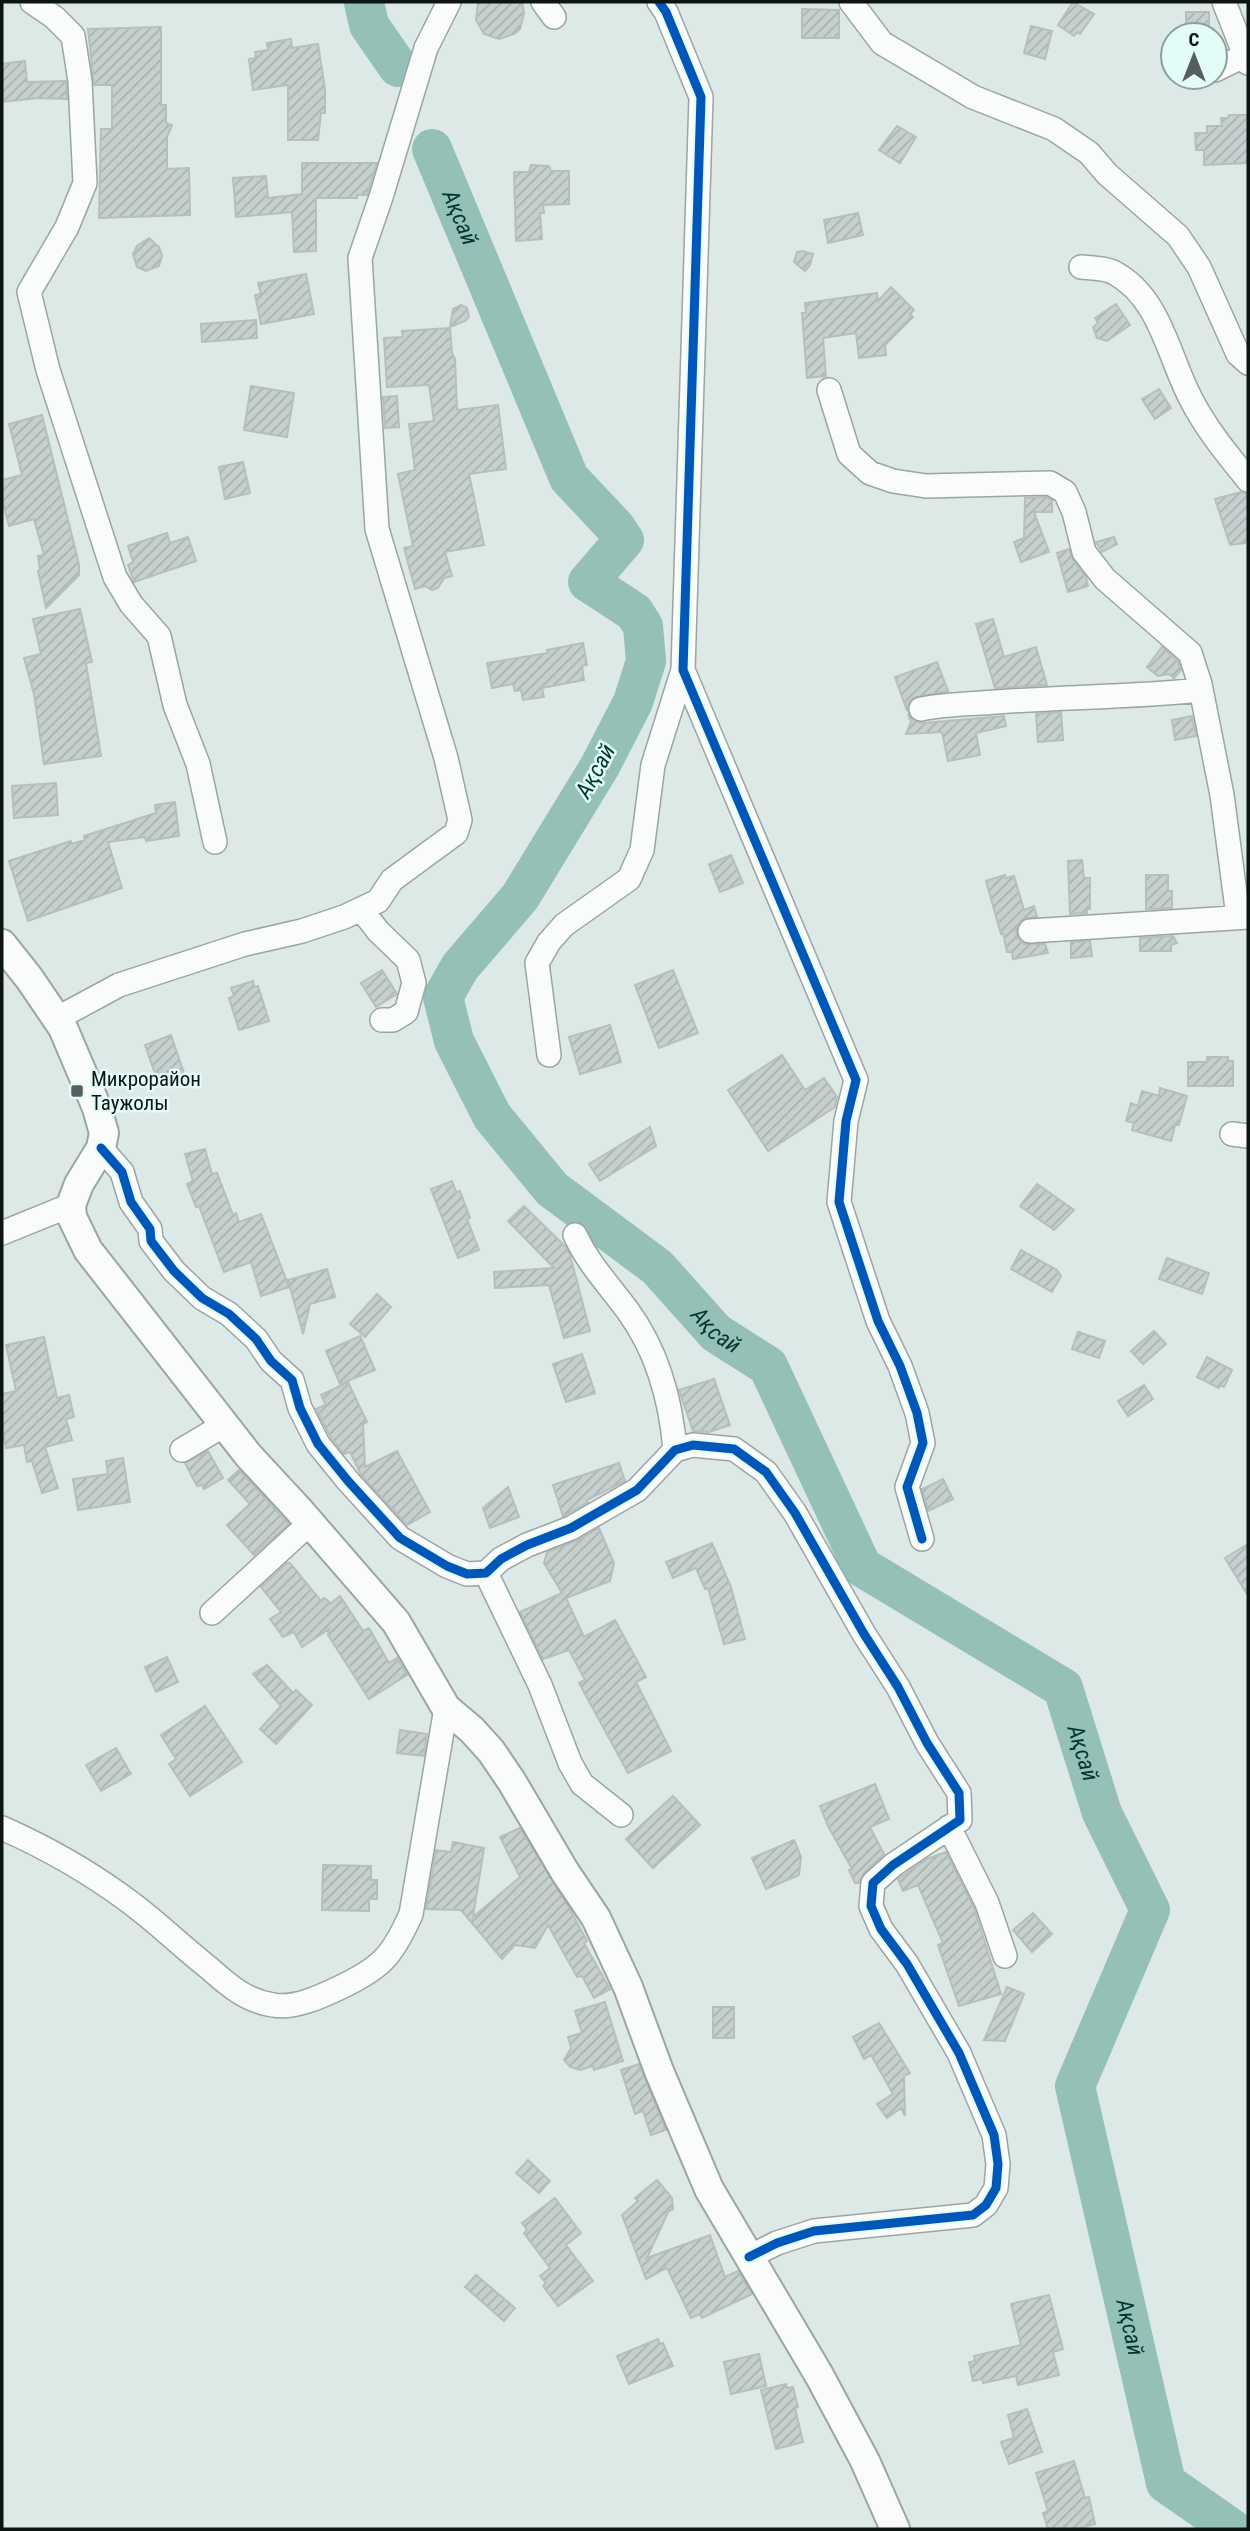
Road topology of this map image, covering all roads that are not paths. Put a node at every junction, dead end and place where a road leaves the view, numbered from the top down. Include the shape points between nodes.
1 (33, 2) edge
2 (449, 2) edge
3 (659, 2) edge
4 (851, 2) edge
5 (1224, 2) edge
6 (1247, 57) edge
7 (1229, 65) edge
8 (1081, 267) dead end
9 (1248, 363) edge
10 (829, 390) dead end
11 (1248, 480) edge
12 (683, 670) junction
13 (1201, 690) junction
14 (921, 709) dead end
15 (215, 842) dead end
16 (361, 909) junction
17 (1243, 916) edge
18 (1030, 931) dead end
19 (2, 944) edge
20 (56, 1018) junction
21 (382, 1020) dead end
22 (549, 1055) dead end
23 (101, 1148) junction
24 (71, 1205) junction
25 (2, 1234) edge
26 (575, 1235) dead end
27 (224, 1425) junction
28 (182, 1450) dead end
29 (675, 1450) junction
30 (310, 1522) junction
31 (922, 1539) dead end
32 (486, 1573) junction
33 (212, 1613) dead end
34 (446, 1708) junction
35 (621, 1815) dead end
36 (949, 1827) junction
37 (2, 1828) edge
38 (1005, 1956) dead end
39 (750, 2257) junction
40 (895, 2529) edge

1 - 15 street via 73,36 85,183 67,227 29,292 48,370 115,577 159,636 176,705 198,764
2 - 16 street via 426,48 360,258 377,528 433,711 460,820 456,833 392,880 378,901
3 - 12 street via 701,97
4 - 9 street via 882,43 973,97 1054,129 1089,153 1178,236 1199,267 1238,354
5 - 6 street
6 - 7 street
8 - 11 street via 1110,271 1137,289 1162,330 1191,400
10 - 13 street via 849,454 870,473 926,486 1050,483 1065,492 1084,552 1121,595 1189,653
12 - 22 street via 653,765 642,849 629,879 564,925 537,963
12 - 31 street via 856,1080 846,1121 839,1202 878,1321 917,1413 923,1443 907,1487
13 - 14 street
13 - 17 street
16 - 20 street via 119,985
16 - 21 street via 408,960 414,983 407,1012
17 - 18 street
19 - 20 street
20 - 23 street via 97,1108 104,1133
23 - 24 street
23 - 32 street via 122,1172 131,1202 150,1228 151,1241 174,1271 202,1298 229,1314 292,1380 318,1444 348,1481 400,1538 467,1574
24 - 25 street
24 - 27 street via 88,1250
26 - 29 street via 648,1347 666,1391
27 - 28 street
27 - 30 street
29 - 32 street via 638,1490 571,1528 501,1559
29 - 36 street via 693,1445 734,1449 765,1472 795,1513 959,1793 960,1820
30 - 33 street
30 - 34 street via 396,1622
32 - 35 street via 582,1784
34 - 37 street via 411,1914 397,1946 380,1964 309,2001 275,2006 229,1987 125,1898
34 - 39 street via 491,1751 596,1918 705,2178
36 - 38 street via 987,1903
36 - 39 street via 873,1883 871,1906 959,2053 994,2135 996,2188 973,2215 814,2231
39 - 40 street via 865,2461

